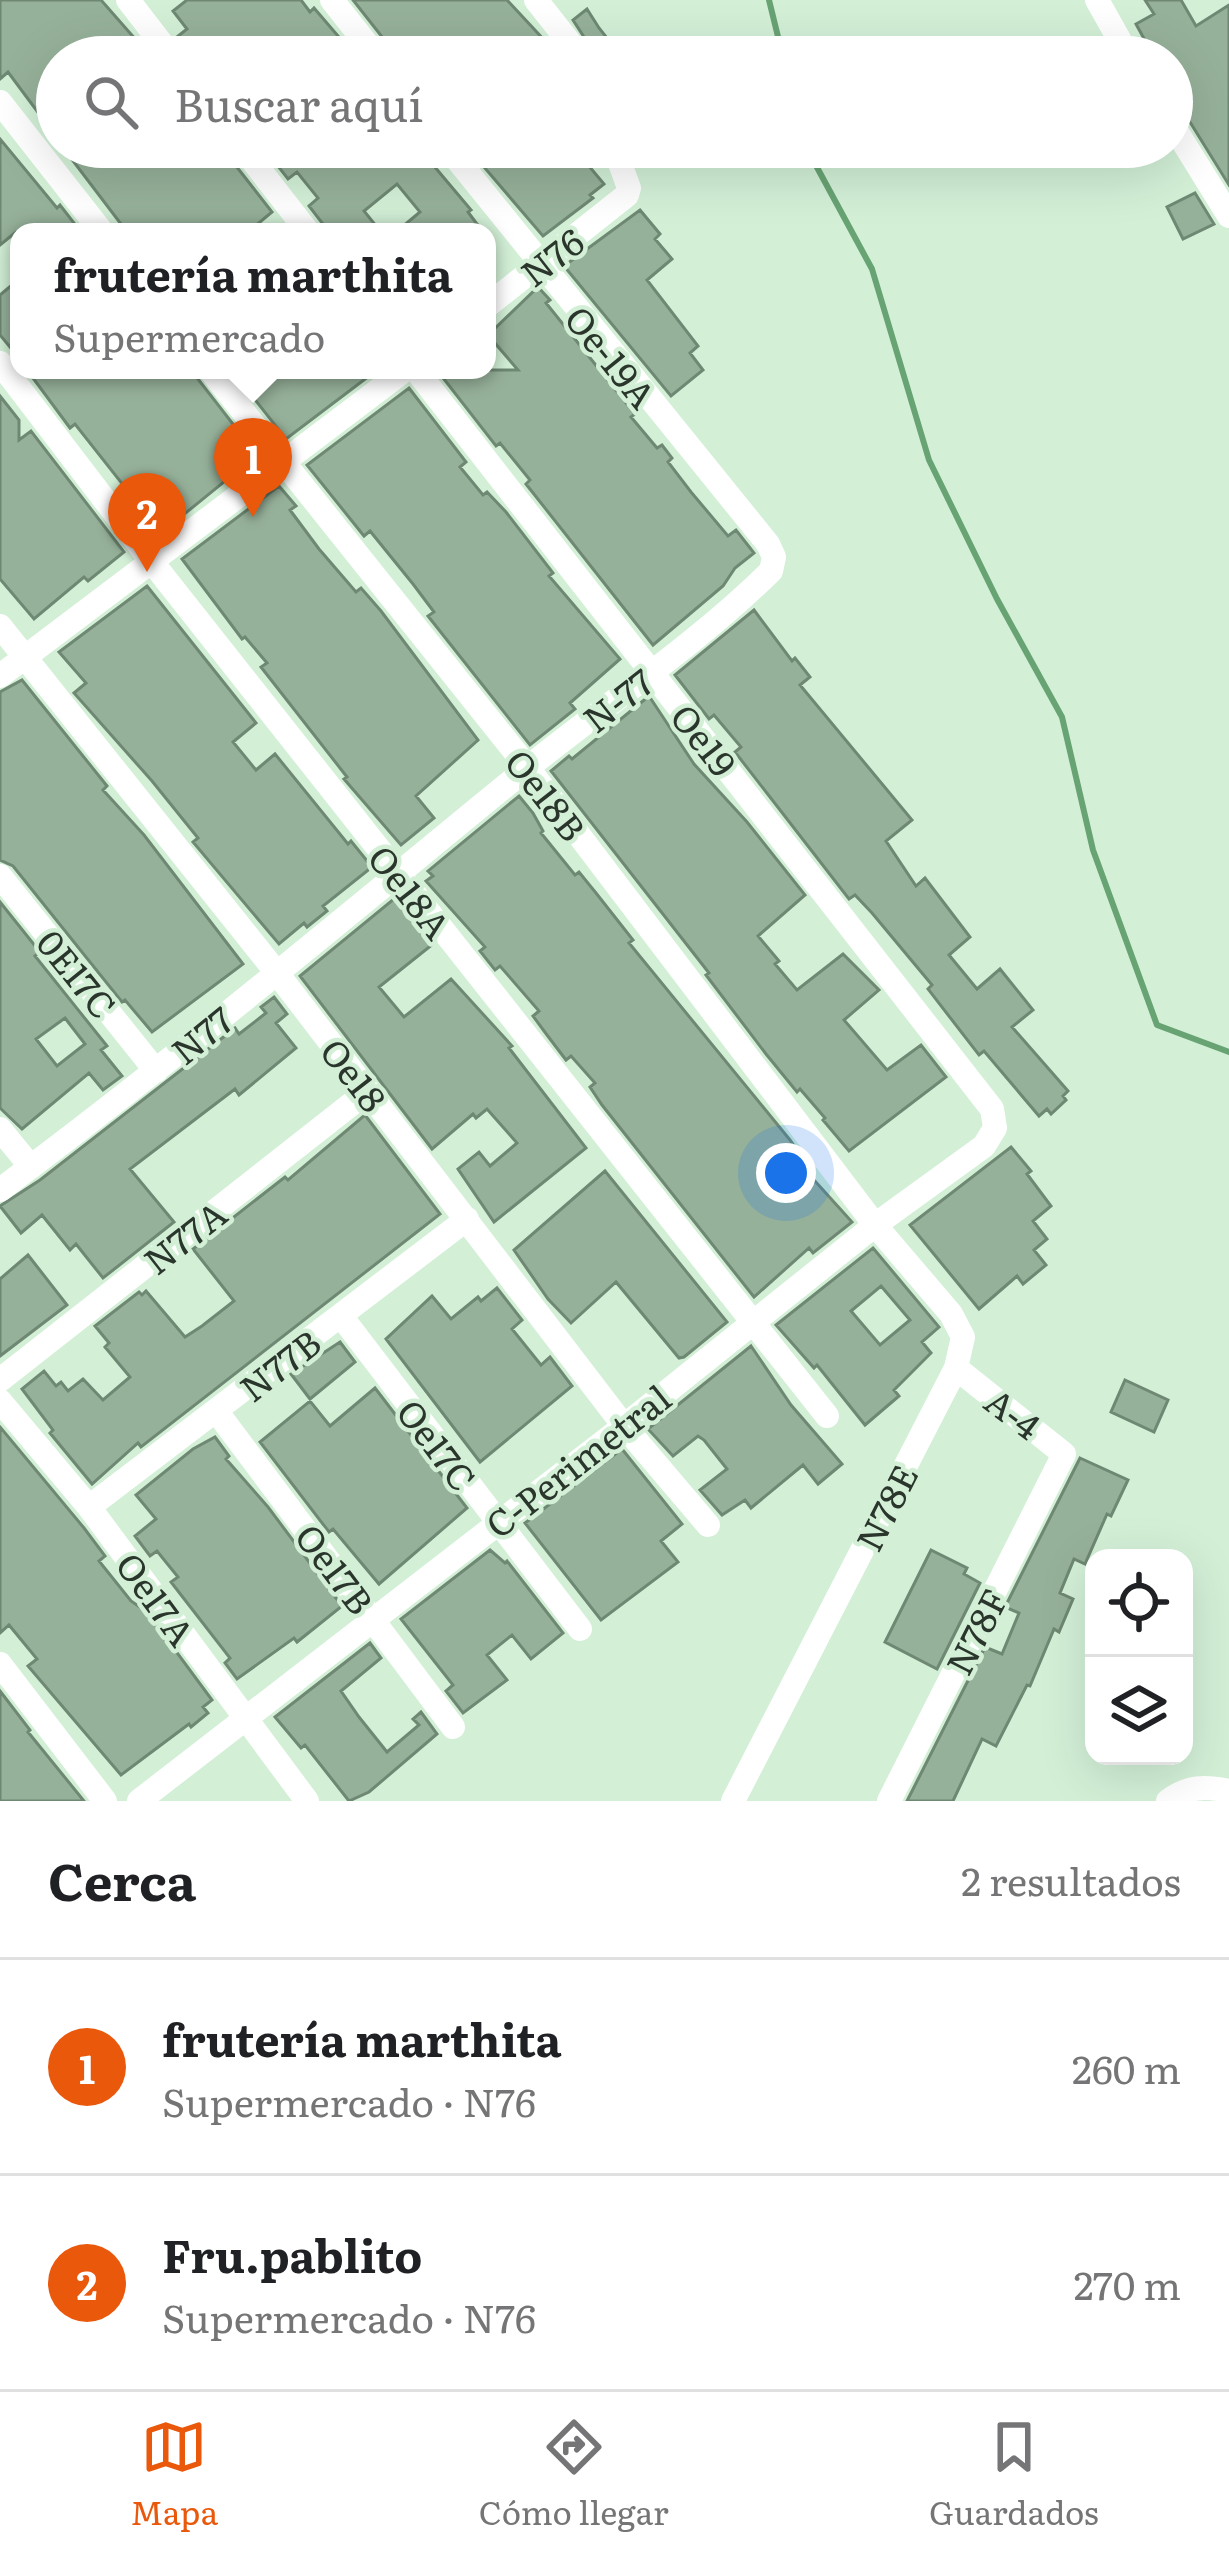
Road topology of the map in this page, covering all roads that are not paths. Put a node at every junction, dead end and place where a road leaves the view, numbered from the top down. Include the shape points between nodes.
1 (128, 0) edge
2 (332, 0) edge
3 (536, 0) edge
4 (1096, 0) edge
5 (156, 36) edge
6 (360, 36) edge
7 (564, 36) edge
8 (1117, 36) edge
9 (0, 102) edge
10 (36, 148) edge
11 (1193, 157) edge
12 (52, 168) edge
13 (258, 168) edge
14 (463, 168) edge
15 (621, 168) edge
16 (1229, 215) edge
17 (95, 223) edge
18 (301, 223) edge
19 (539, 265) junction
20 (496, 299) edge
21 (12, 379) edge
22 (217, 379) edge
23 (393, 379) edge
24 (423, 379) edge
25 (283, 464) junction
26 (152, 562) junction
27 (773, 564) joint
28 (0, 626) edge
29 (23, 657) junction
30 (653, 672) junction
31 (0, 676) edge
32 (528, 768) junction
33 (398, 874) junction
34 (0, 876) edge
35 (277, 973) junction
36 (156, 1071) junction
37 (368, 1091) junction
38 (992, 1109) joint
39 (0, 1129) edge
40 (32, 1167) junction
41 (0, 1190) edge
42 (467, 1219) junction
43 (874, 1225) junction
44 (341, 1316) junction
45 (750, 1323) junction
46 (956, 1368) junction
47 (0, 1380) edge
48 (0, 1401) edge
49 (217, 1412) junction
50 (827, 1416) dead end
51 (624, 1426) junction
52 (1062, 1461) joint
53 (89, 1507) junction
54 (497, 1521) junction
55 (708, 1525) dead end
56 (374, 1617) junction
57 (580, 1629) dead end
58 (0, 1664) edge
59 (244, 1718) junction
60 (453, 1727) dead end
61 (1229, 1792) edge
62 (105, 1801) edge
63 (139, 1801) edge
64 (307, 1801) edge
65 (733, 1801) edge
66 (889, 1801) edge
67 (1168, 1801) edge

1 - 5 street
2 - 6 street
3 - 7 street
4 - 8 street
9 - 10 street
11 - 16 street
12 - 17 street
13 - 18 street
14 - 19 street, Oe-19A
15 - 19 street, N76 via 629,191
19 - 20 street, N76
19 - 27 street, Oe-19A via 768,544
21 - 26 street, Oe18A
22 - 25 street, Oe18B
23 - 25 street
24 - 30 street, Oe19
25 - 26 street
25 - 32 street, Oe18B
26 - 29 street
26 - 33 street, Oe18A
27 - 30 street, N-77
28 - 29 street, Oe18
29 - 31 street
29 - 35 street, Oe18
30 - 32 street, N-77
30 - 38 street, Oe19
32 - 33 street, N-77
32 - 43 street, Oe18B
33 - 35 street, N77
33 - 45 street, Oe18A
34 - 36 street, 0E17C
35 - 36 street, N77
35 - 37 street, Oe18
36 - 40 street, N77
37 - 42 street, Oe18
37 - 47 street, N77A
38 - 43 street, C-Perimetral via 995,1128 983,1146
39 - 40 street
40 - 41 street, N77
42 - 44 street, N77B
42 - 51 street, Oe18
43 - 45 street, C-Perimetral
43 - 46 street via 951,1314 964,1337
44 - 49 street, N77B
44 - 54 street, Oe17C
45 - 50 street, Oe18A
45 - 51 street, C-Perimetral
46 - 52 street, A-4 via 1058,1446
46 - 65 street, N78E
48 - 53 street, Oe17A
49 - 53 street, N77B
49 - 56 street, Oe17B
51 - 54 street, C-Perimetral
51 - 55 street, Oe18
52 - 66 street, N78F
53 - 59 street, Oe17A
54 - 56 street, C-Perimetral
54 - 57 street, Oe17C
56 - 59 street, C-Perimetral
56 - 60 street, Oe17B
58 - 62 street
59 - 63 street, C-Perimetral
59 - 64 street, Oe17A
61 - 67 street via 1182,1790

